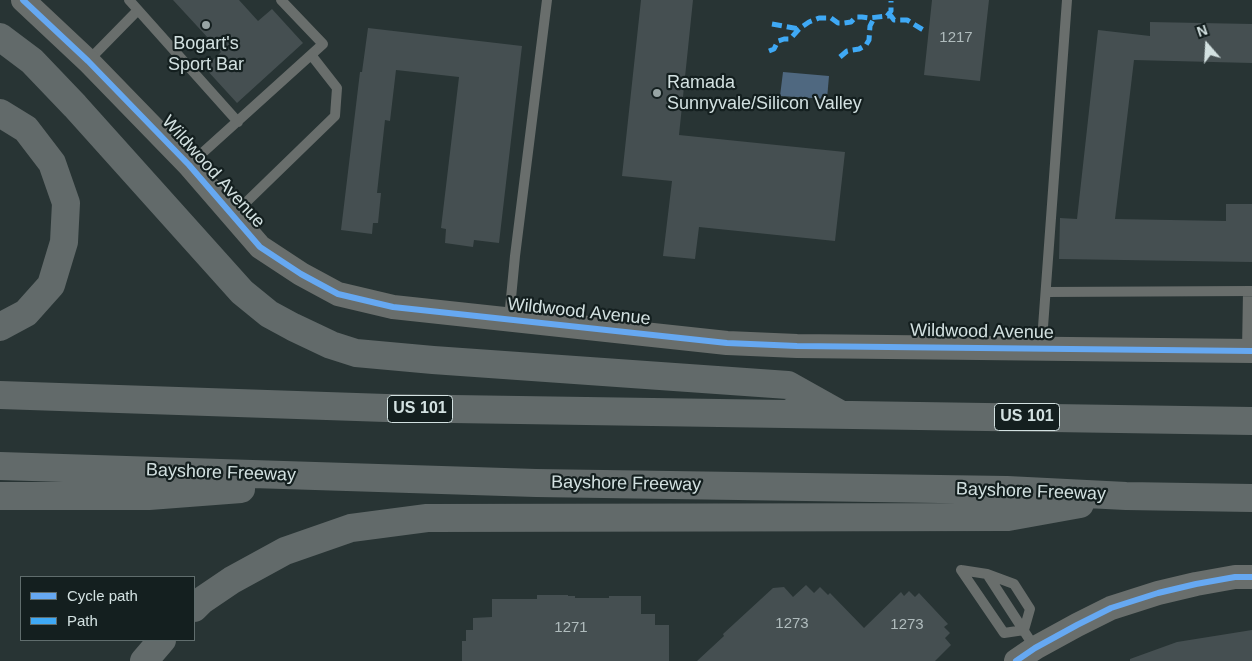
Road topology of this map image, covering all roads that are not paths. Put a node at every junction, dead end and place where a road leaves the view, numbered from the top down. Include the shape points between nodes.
1 (23, 0) edge
2 (129, 0) edge
3 (281, 0) edge
4 (546, 0) edge
5 (1067, 0) edge
6 (138, 10) junction
7 (0, 37) edge
8 (312, 56) junction
9 (88, 61) junction
10 (0, 113) edge
11 (238, 122) junction
12 (189, 165) junction
13 (233, 215) junction
14 (1250, 291) edge
15 (1046, 292) junction
16 (509, 319) junction
17 (0, 327) edge
18 (1044, 338) junction
19 (1250, 351) edge
20 (0, 395) edge
21 (840, 414) junction
22 (1252, 421) edge
23 (0, 466) edge
24 (375, 478) junction
25 (0, 496) edge
26 (1126, 496) junction
27 (1252, 498) edge
28 (987, 574) junction
29 (1252, 577) edge
30 (1000, 594) junction
31 (984, 604) junction
32 (195, 607) edge
33 (161, 641) edge
34 (1025, 646) edge
35 (144, 661) edge

1 - 9 street, Wildwood Avenue
2 - 6 lane
3 - 8 lane via 324,44
4 - 16 lane
5 - 15 lane
6 - 9 lane
6 - 11 lane
7 - 21 highway via 32,61 71,102 242,292 269,314 331,345 356,352 433,360 788,385
8 - 11 lane
8 - 13 lane via 337,88 335,116
9 - 12 street, Wildwood Avenue
10 - 17 highway via 26,129 52,163 66,204 64,242 50,285 26,313
11 - 12 lane
12 - 13 street, Wildwood Avenue
13 - 16 street, Wildwood Avenue via 260,247 338,294 393,306
14 - 15 lane
14 - 19 lane
15 - 18 lane
16 - 18 street, Wildwood Avenue via 727,343 796,346
18 - 19 street, Wildwood Avenue
20 - 21 highway, US 101 via 386,408
21 - 22 highway, US 101
23 - 24 highway, Bayshore Freeway
24 - 25 highway via 149,496
24 - 26 highway, Bayshore Freeway via 1007,490
26 - 27 highway, Bayshore Freeway
26 - 32 highway via 1008,517 417,519 351,528 285,551 232,580
28 - 30 lane
28 - 31 lane via 961,570
28 - 34 lane via 1014,584 1030,609
29 - 34 street via 1196,584 1111,608
30 - 31 lane
30 - 34 lane
31 - 34 lane via 1004,633
33 - 35 highway

